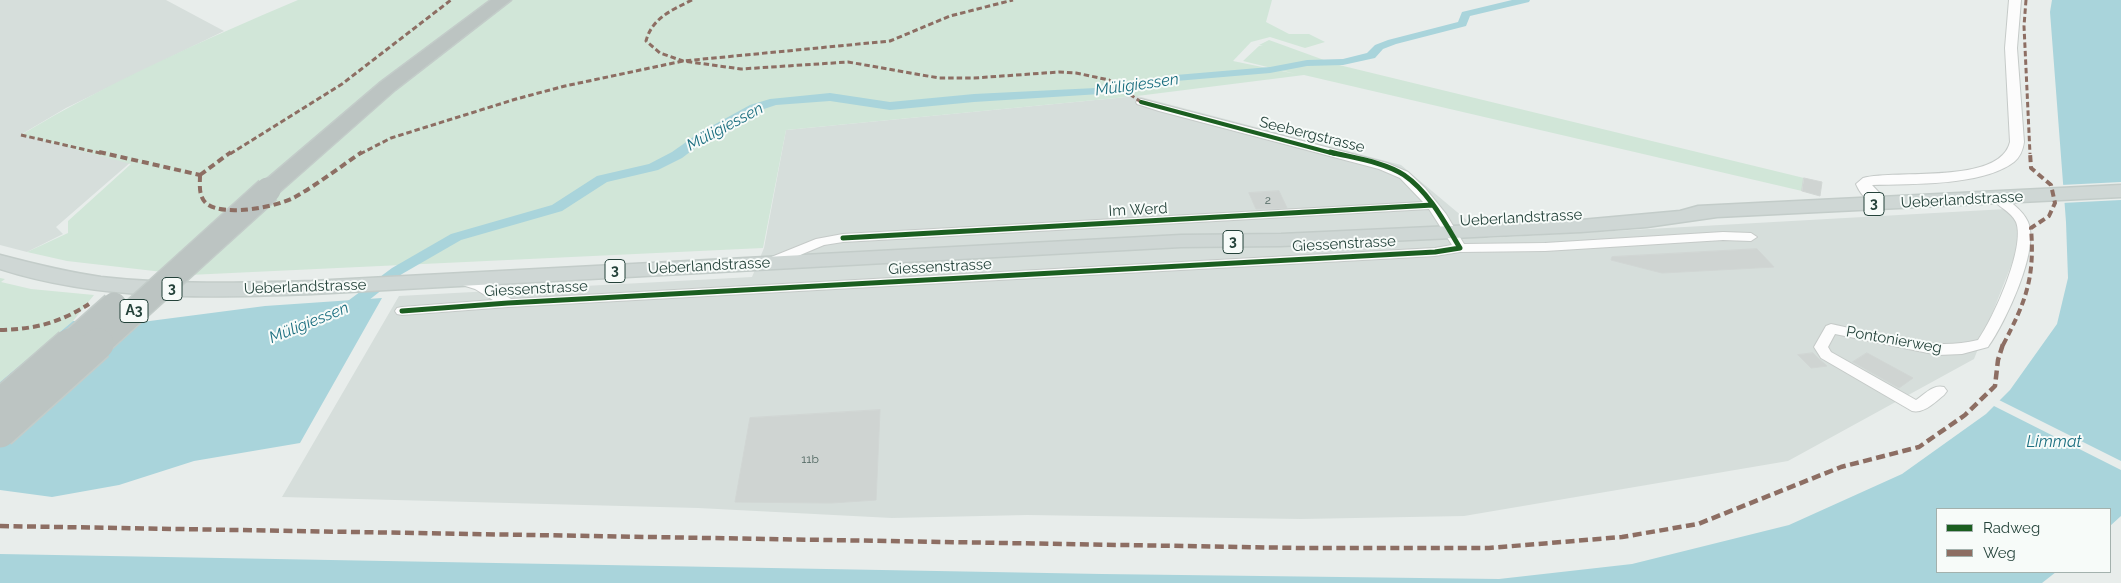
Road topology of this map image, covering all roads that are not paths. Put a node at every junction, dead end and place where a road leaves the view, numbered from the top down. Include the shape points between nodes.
1 (482, 0) edge
2 (502, 0) edge
3 (2015, 0) edge
4 (1141, 102) dead end
5 (257, 189) junction
6 (2121, 191) edge
7 (1996, 198) junction
8 (1882, 204) junction
9 (1448, 226) junction
10 (1751, 237) dead end
11 (0, 262) edge
12 (769, 263) junction
13 (461, 280) junction
14 (508, 303) junction
15 (402, 311) dead end
16 (1939, 391) dead end
17 (0, 405) edge
18 (0, 432) edge

1 - 5 highway, A3 via 366,88
2 - 5 highway, A3
3 - 8 street via 2011,48 2017,142 2011,158 1982,172 1868,181 1864,184 1866,188
4 - 9 street, Seebergstrasse via 1383,166 1404,175
5 - 17 highway, A3, bridge
5 - 18 highway, A3, bridge
6 - 7 main road, Ueberlandstrasse / 3
7 - 8 main road, Ueberlandstrasse / 3
7 - 16 street, Pontonierweg via 2023,224 2023,240 2020,264 1983,344 1938,350 1830,329 1821,347 1826,356 1917,407
8 - 9 main road, Ueberlandstrasse / 3 via 1713,212 1670,220 1519,230
9 - 10 street, Giessenstrasse via 1479,249
9 - 12 main road, Ueberlandstrasse / 3 via 1242,243 1180,241
9 - 12 street, Im Werd via 843,238 826,241
9 - 14 street, Giessenstrasse via 1435,252
11 - 13 main road, Ueberlandstrasse / 3 via 37,273 94,283 149,288 219,290
12 - 13 main road, Ueberlandstrasse / 3
13 - 14 street, Giessenstrasse via 480,286
14 - 15 street, Giessenstrasse

